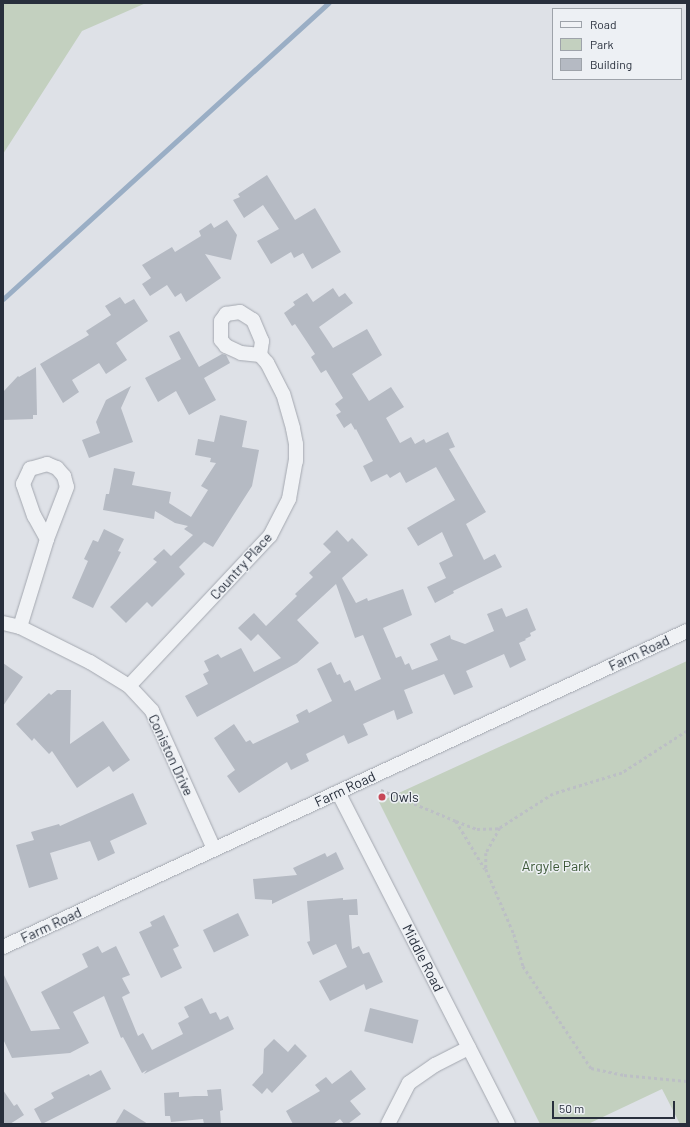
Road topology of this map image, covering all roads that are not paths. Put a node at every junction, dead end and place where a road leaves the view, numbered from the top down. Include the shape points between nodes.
1 (260, 355) dead end
2 (47, 539) junction
3 (3, 623) edge
4 (20, 627) junction
5 (687, 631) edge
6 (129, 686) junction
7 (338, 792) junction
8 (214, 849) junction
9 (3, 947) edge
10 (469, 1048) junction
11 (388, 1124) edge
12 (508, 1124) edge

1 - 6 street, Country Place via 283,394 294,428 296,461 289,499 270,536
2 - 2 street via 34,516 23,484 30,469 47,464 57,468 64,476 67,487
2 - 4 street
3 - 4 street, Coniston Drive
4 - 6 street, Coniston Drive via 90,662
5 - 7 street, Farm Road
6 - 8 street, Coniston Drive via 152,711
7 - 8 street, Farm Road
7 - 10 street, Middle Road
8 - 9 street, Farm Road
10 - 11 street via 435,1065 409,1083
10 - 12 street, Middle Road

